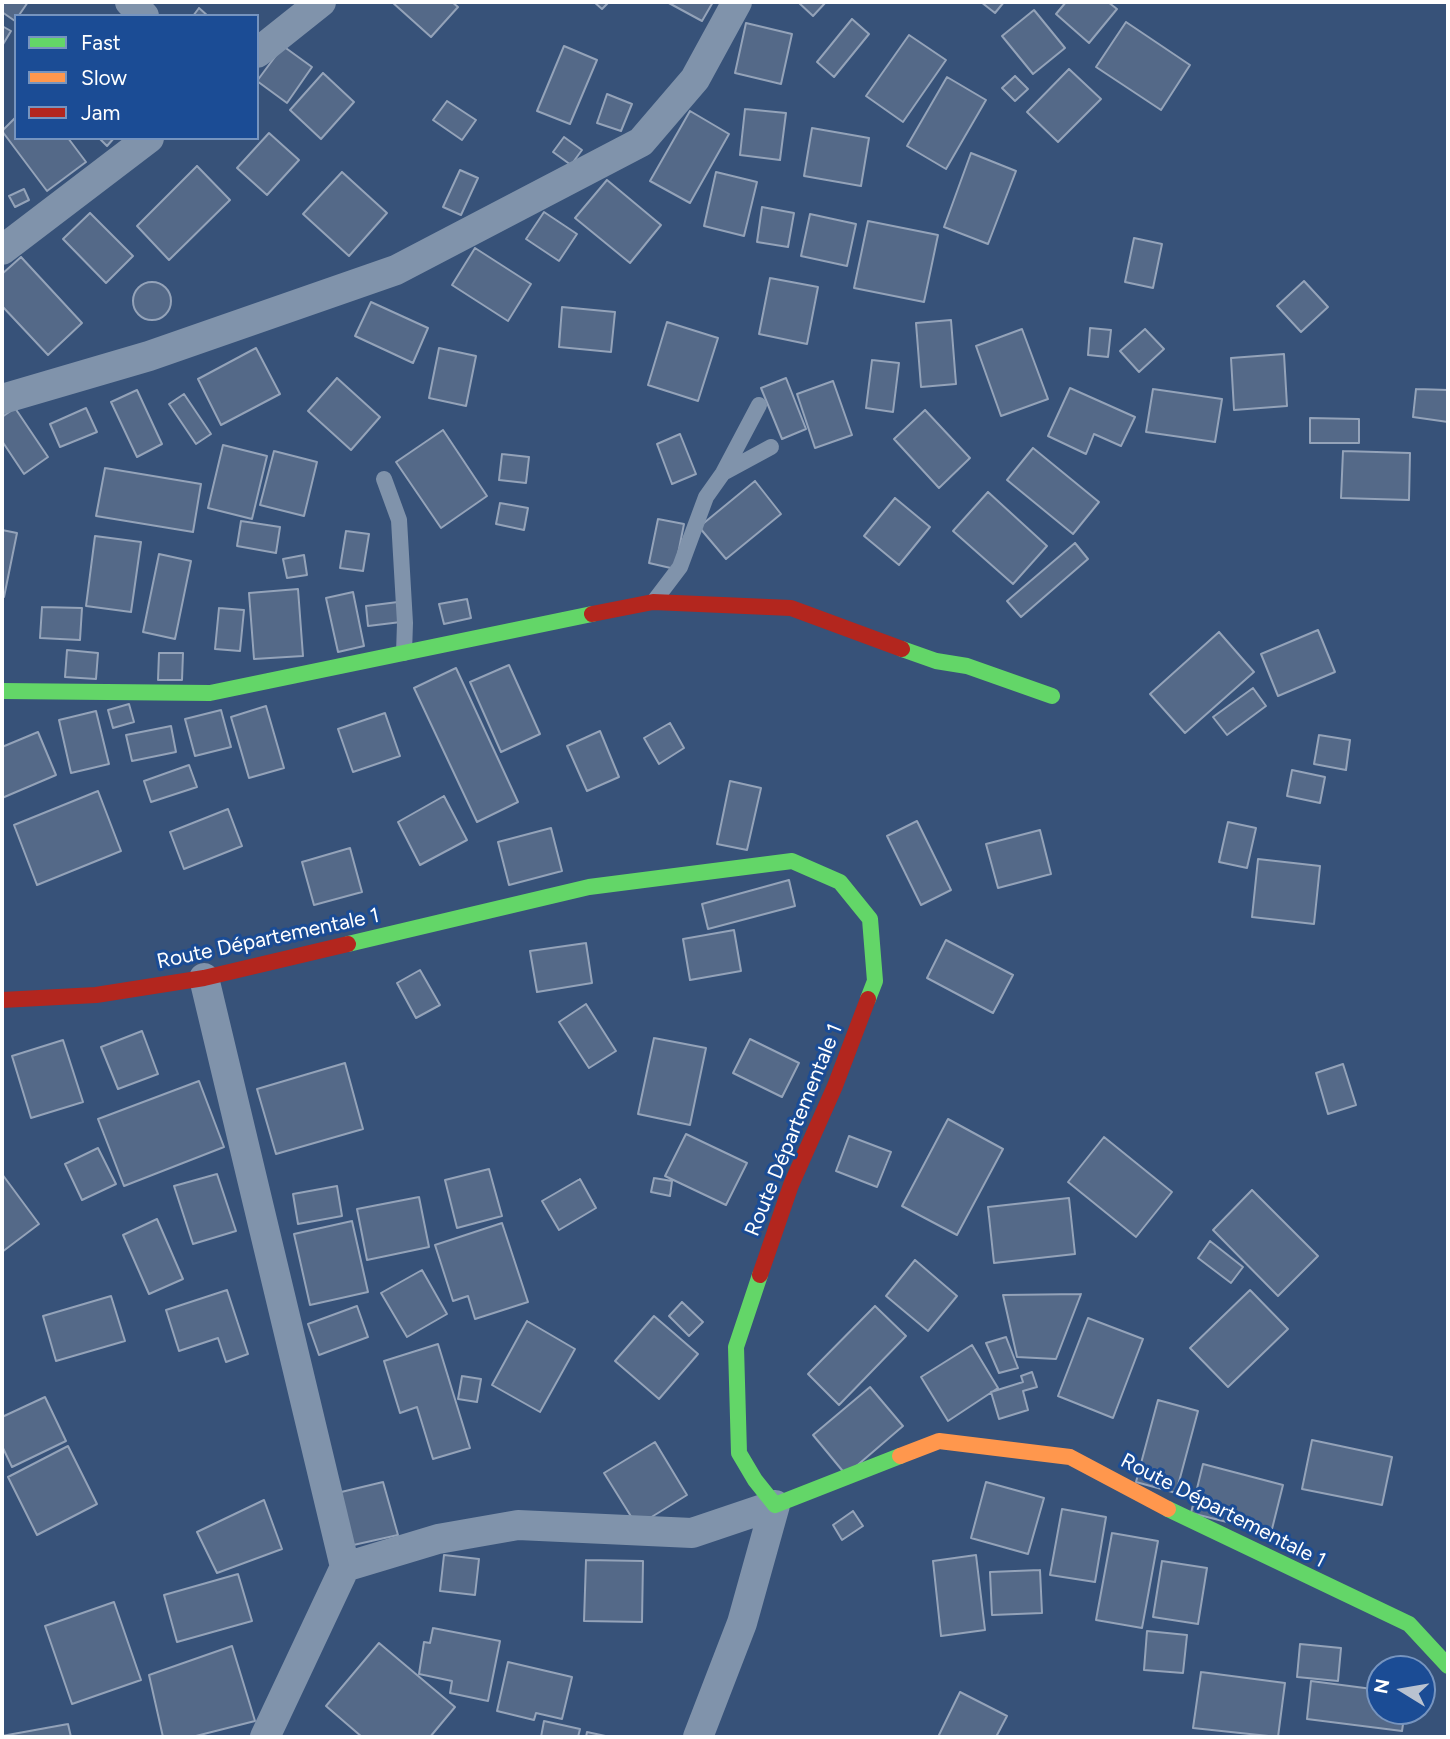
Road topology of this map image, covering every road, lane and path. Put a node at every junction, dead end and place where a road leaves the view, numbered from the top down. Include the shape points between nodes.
1 (321, 2) edge
2 (737, 2) edge
3 (259, 51) edge
4 (146, 140) edge
5 (2, 250) edge
6 (2, 399) edge
7 (759, 405) dead end
8 (771, 447) dead end
9 (723, 473) junction
10 (384, 479) dead end
11 (653, 602) junction
12 (404, 653) junction
13 (2, 691) edge
14 (1052, 696) dead end
15 (204, 978) junction
16 (2, 1000) edge
17 (775, 1504) junction
18 (345, 1567) junction
19 (1448, 1666) edge
20 (265, 1737) edge
21 (698, 1737) edge

1 - 3 street
2 - 6 street via 695,79 641,142 396,270 149,356
4 - 5 street
7 - 9 lane
8 - 9 lane
9 - 11 lane via 706,497 680,567
10 - 12 lane via 399,520
11 - 12 main road
11 - 14 main road via 791,608 936,662 967,666
12 - 13 main road via 210,693
15 - 16 main road, Route Départementale 1 via 96,995
15 - 17 main road, Route Départementale 1 via 589,887 792,860 840,882 870,919 875,981 792,1185 736,1347 739,1453
15 - 18 street
17 - 18 street via 692,1533 518,1525 438,1539
17 - 19 main road, Route Départementale 1 via 939,1441 1070,1457 1167,1509 1409,1624
17 - 21 street via 742,1623
18 - 20 street

